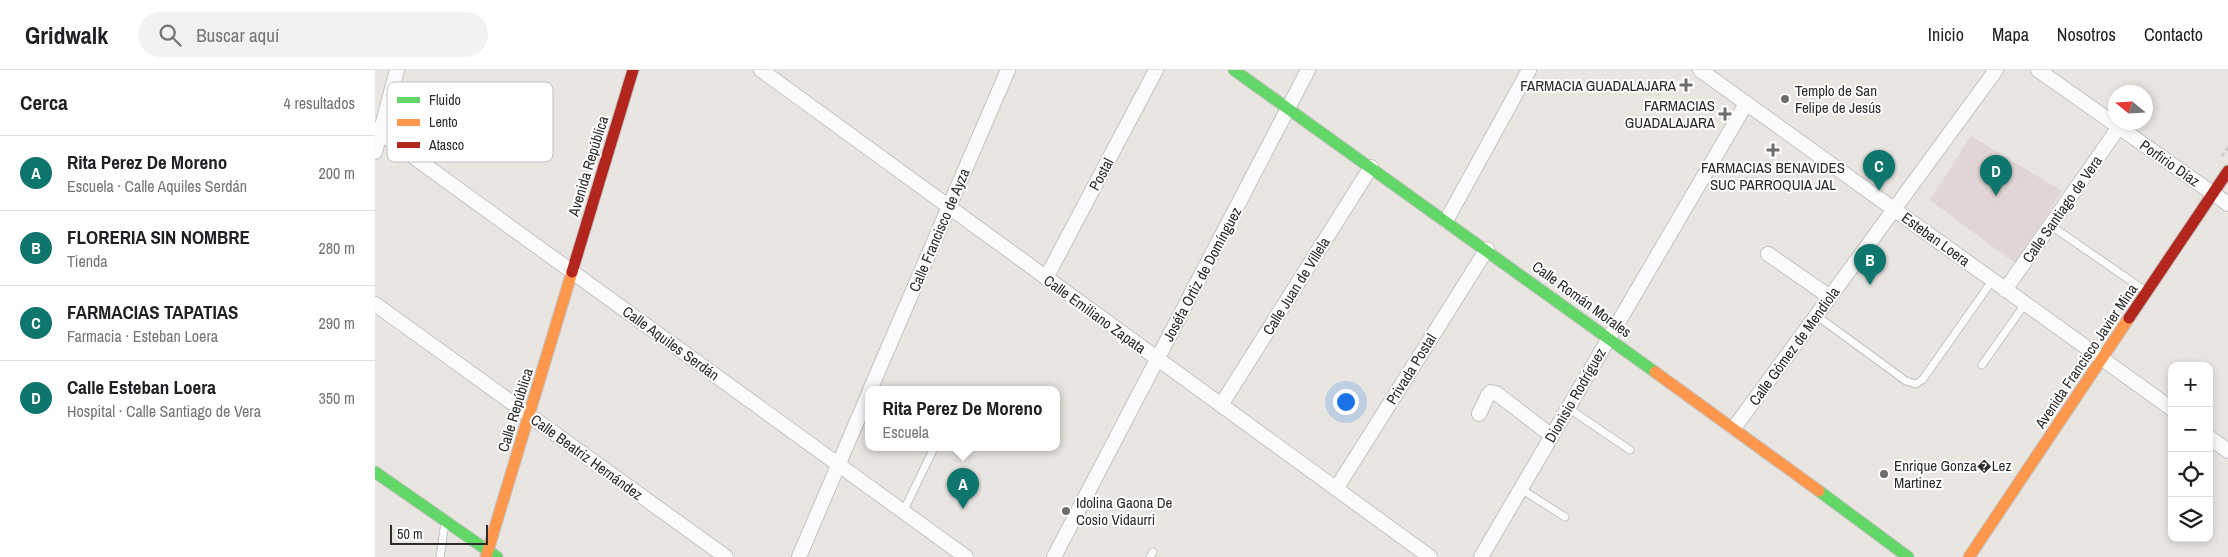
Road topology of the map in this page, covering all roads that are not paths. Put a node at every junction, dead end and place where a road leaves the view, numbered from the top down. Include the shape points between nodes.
1 (397, 70) edge
2 (633, 70) edge
3 (761, 70) edge
4 (1008, 70) edge
5 (1156, 70) edge
6 (1234, 70) edge
7 (1308, 70) edge
8 (1529, 70) edge
9 (1996, 70) edge
10 (2038, 70) edge
11 (1702, 71) edge
12 (393, 82) edge
13 (387, 102) edge
14 (1746, 104) junction
15 (1288, 110) junction
16 (2108, 119) edge
17 (2117, 130) edge
18 (2123, 130) edge
19 (378, 131) edge
20 (375, 152) edge
21 (421, 162) edge
22 (1371, 167) junction
23 (2228, 171) edge
24 (2213, 193) junction
25 (2228, 204) edge
26 (949, 208) junction
27 (1895, 209) junction
28 (1446, 221) junction
29 (2050, 225) junction
30 (1487, 250) junction
31 (1768, 254) dead end
32 (572, 271) junction
33 (1046, 278) junction
34 (1992, 280) junction
35 (2005, 290) junction
36 (2147, 292) junction
37 (1830, 297) junction
38 (375, 304) edge
39 (2025, 304) junction
40 (1817, 316) junction
41 (1609, 338) junction
42 (2103, 358) junction
43 (1157, 359) junction
44 (1982, 365) dead end
45 (873, 386) edge
46 (865, 403) edge
47 (1221, 405) junction
48 (2169, 407) edge
49 (1568, 408) junction
50 (1479, 414) dead end
51 (529, 415) junction
52 (1734, 428) junction
53 (1552, 436) junction
54 (2213, 440) edge
55 (1630, 450) dead end
56 (933, 451) edge
57 (2228, 451) edge
58 (838, 465) junction
59 (375, 472) edge
60 (1521, 488) junction
61 (1335, 489) junction
62 (903, 512) junction
63 (1565, 517) dead end
64 (445, 520) junction
65 (491, 555) edge
66 (440, 557) edge
67 (726, 557) edge
68 (799, 557) edge
69 (965, 557) edge
70 (1054, 557) edge
71 (1430, 557) edge
72 (1481, 557) edge
73 (1908, 557) edge
74 (1969, 557) edge

1 - 12 street
2 - 32 street, Avenida República
3 - 26 street, Calle Emiliano Zapata
4 - 26 street, Calle Francisco de Ayza
5 - 33 street, Postal
6 - 15 street, Calle Román Morales
7 - 15 street, Joséfa Ortiz de Domínguez
8 - 28 street
9 - 27 street, Calle Gómez de Mendiola
10 - 16 street, Porfirio Díaz
11 - 14 street, Esteban Loera
13 - 19 street
14 - 27 street, Esteban Loera
14 - 41 street, Dionisio Rodríguez
15 - 22 street, Calle Román Morales
15 - 43 street, Joséfa Ortiz de Domínguez
17 - 29 street, Calle Santiago de Vera
18 - 24 street, Porfirio Díaz
19 - 20 street
21 - 32 street, Calle Aquiles Serdán
22 - 28 street, Calle Román Morales
22 - 47 street, Calle Juan de Villela
23 - 24 street, Avenida Francisco Javier Mina
24 - 25 street, Porfirio Díaz
24 - 36 street, Avenida Francisco Javier Mina
26 - 33 street, Calle Emiliano Zapata
26 - 45 street, Calle Francisco de Ayza
27 - 34 street, Esteban Loera
27 - 37 street, Calle Gómez de Mendiola
28 - 30 street, Calle Román Morales
29 - 35 street, Calle Santiago de Vera
29 - 36 lane
30 - 41 street, Calle Román Morales
30 - 61 street, Privada Postal
31 - 37 street
32 - 51 street, Calle República
32 - 58 street, Calle Aquiles Serdán
33 - 43 street, Calle Emiliano Zapata
34 - 35 street, Esteban Loera
34 - 40 lane via 1923,379 1916,384 1906,381
35 - 39 street, Esteban Loera
36 - 42 street, Avenida Francisco Javier Mina
37 - 40 street, Calle Gómez de Mendiola
38 - 51 street, Calle Beatriz Hernández
39 - 42 street, Esteban Loera
39 - 44 lane
40 - 52 street, Calle Gómez de Mendiola
41 - 49 street, Dionisio Rodríguez
41 - 52 street, Calle Román Morales
42 - 48 street, Esteban Loera
42 - 74 street, Avenida Francisco Javier Mina
43 - 47 street, Calle Emiliano Zapata
43 - 70 street, Joséfa Ortiz de Domínguez
46 - 58 street, Calle Francisco de Ayza
47 - 61 street, Calle Emiliano Zapata
49 - 53 street, Dionisio Rodríguez
49 - 55 lane
50 - 53 street via 1487,395 1496,393
51 - 65 street, Calle República
51 - 67 street, Calle Beatriz Hernández
52 - 73 street, Calle Román Morales
53 - 60 street, Dionisio Rodríguez
54 - 57 street
56 - 62 lane
58 - 62 street, Calle Aquiles Serdán
58 - 68 street, Calle Francisco de Ayza
59 - 64 street
60 - 63 lane
60 - 72 street, Dionisio Rodríguez
61 - 71 street, Calle Emiliano Zapata
62 - 69 street, Calle Aquiles Serdán
64 - 65 street
64 - 66 lane

